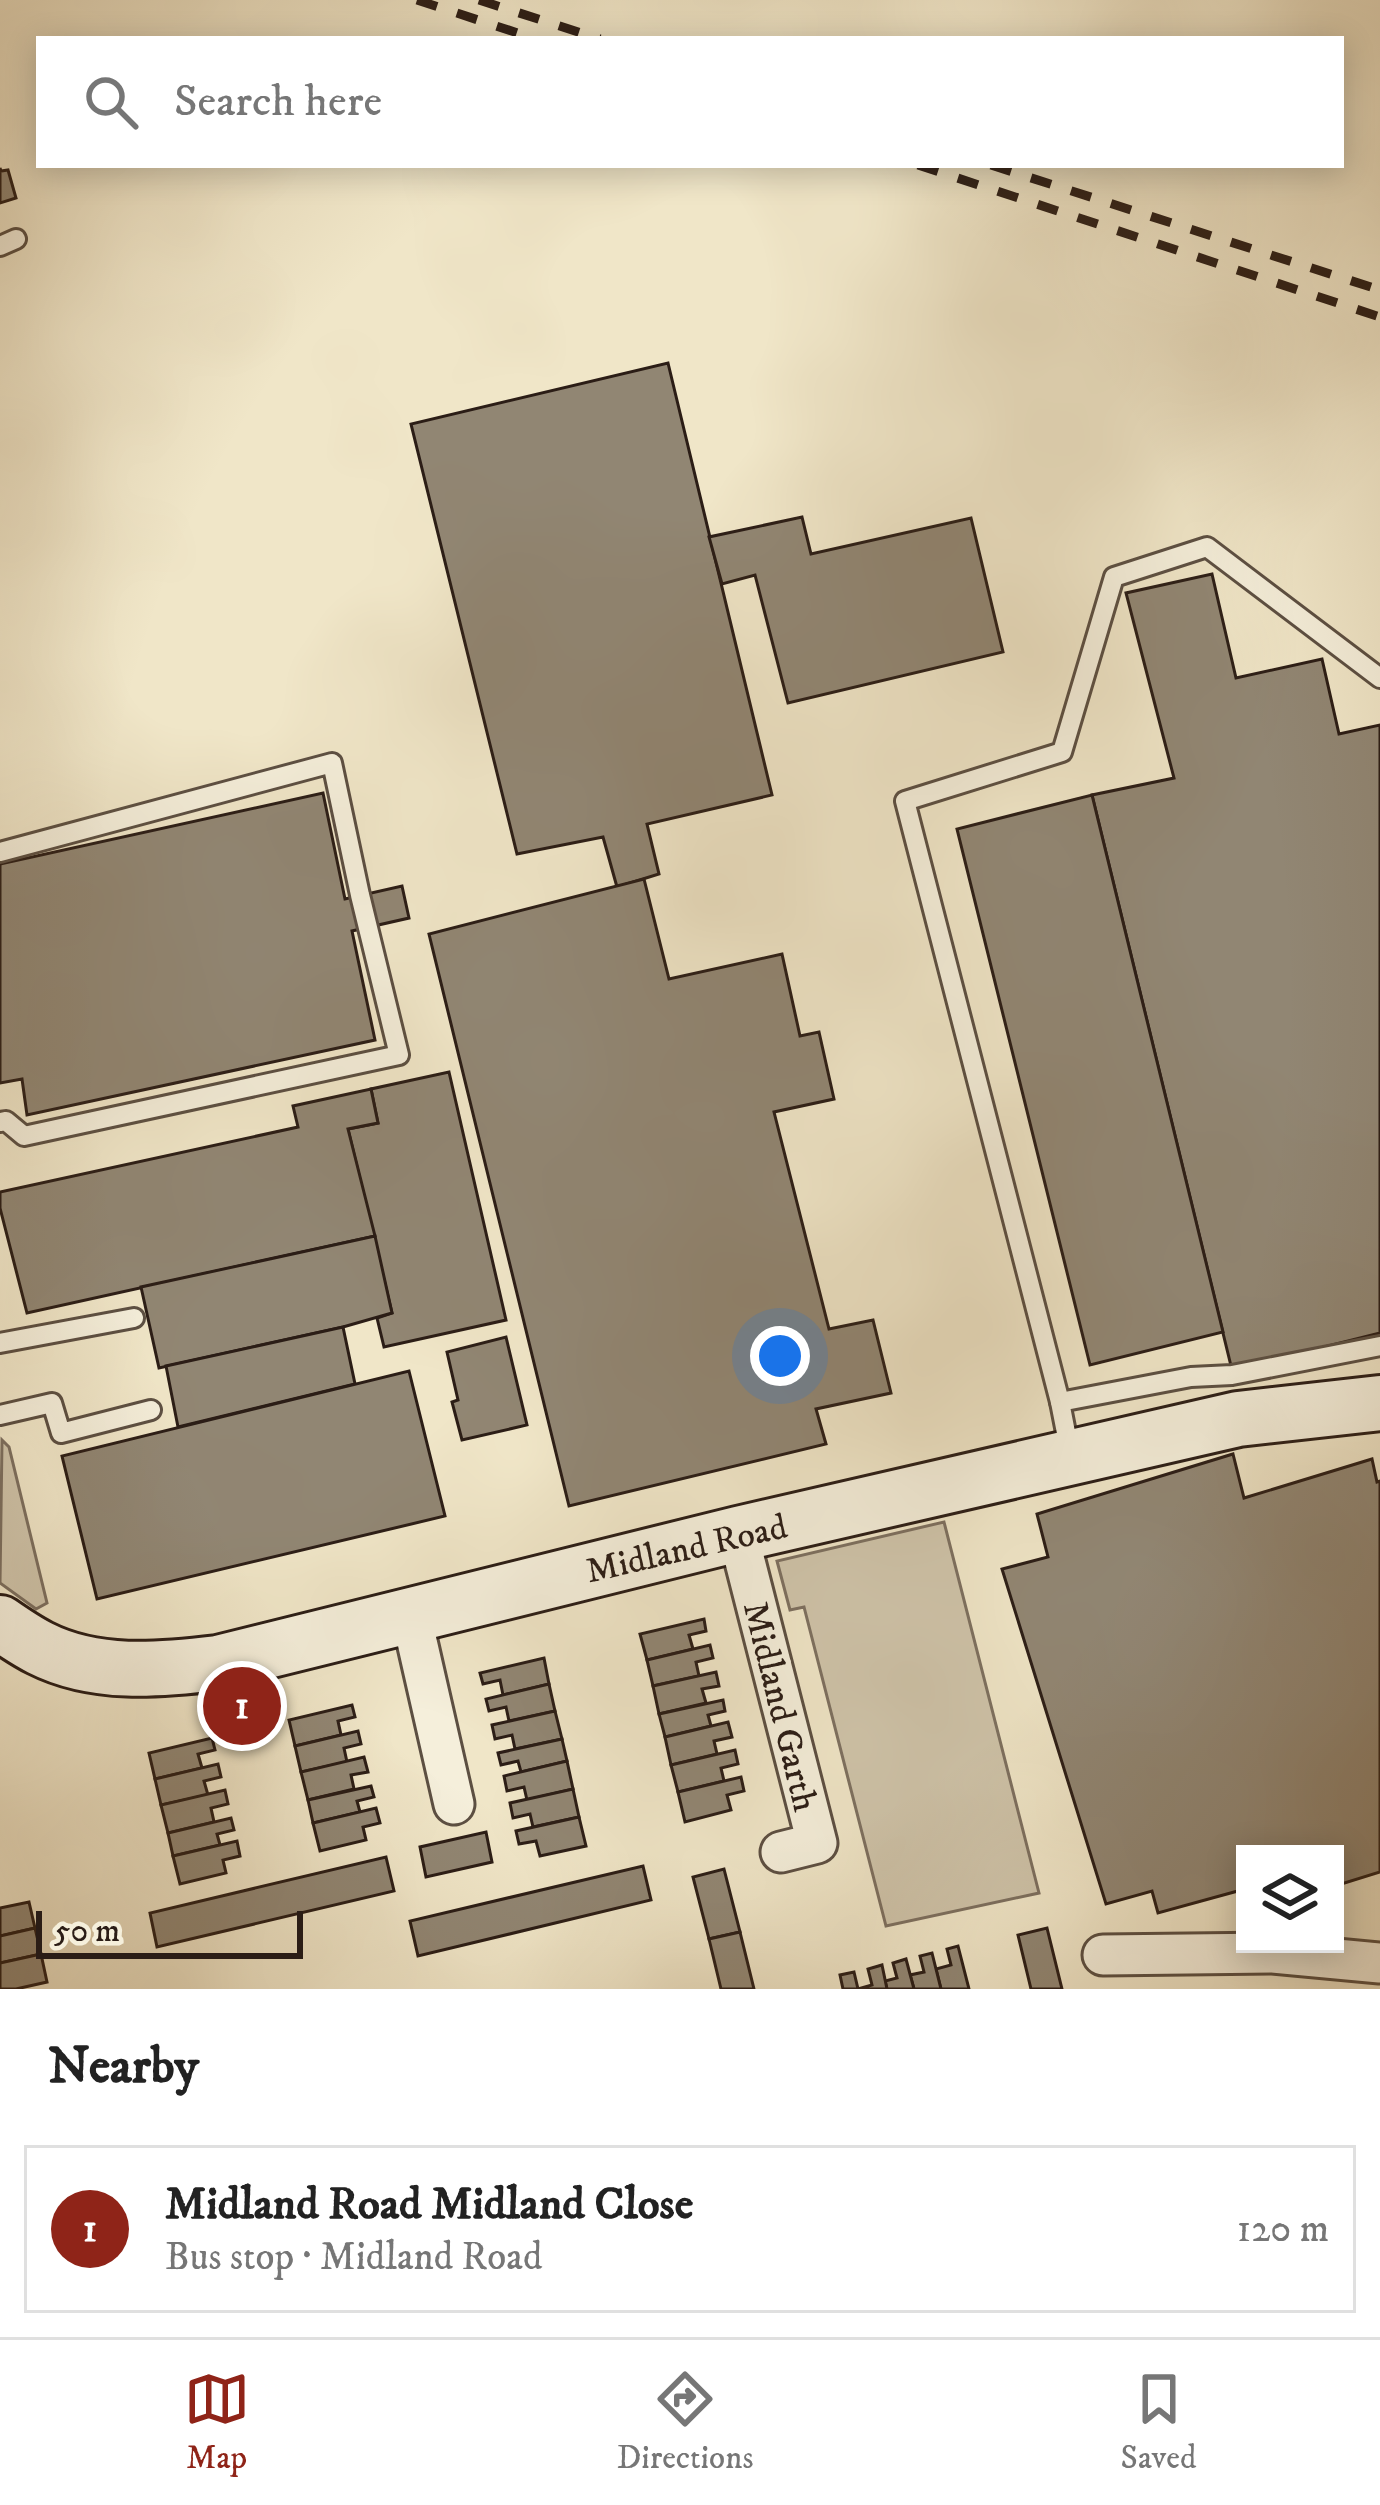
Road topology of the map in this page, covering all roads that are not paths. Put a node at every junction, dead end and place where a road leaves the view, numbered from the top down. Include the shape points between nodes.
1 (1380, 678) edge
2 (0, 852) edge
3 (0, 1122) edge
4 (134, 1318) dead end
5 (0, 1343) edge
6 (1380, 1346) edge
7 (1060, 1402) junction
8 (1380, 1403) edge
9 (151, 1410) dead end
10 (0, 1415) edge
11 (1071, 1458) junction
12 (738, 1534) junction
13 (411, 1615) junction
14 (0, 1623) edge
15 (454, 1804) dead end
16 (781, 1852) dead end
17 (1102, 1954) dead end
18 (1380, 1963) edge

1 - 7 lane via 1207,547 1114,577 1062,752 905,801
2 - 3 lane via 332,763 399,1055 24,1136
4 - 5 lane
6 - 7 lane
7 - 11 lane
8 - 11 street, Midland Road via 1238,1418
9 - 10 lane via 61,1433 52,1403
11 - 12 street, Midland Road
12 - 13 street, Midland Road
12 - 16 street, Midland Garth via 817,1843
13 - 14 street, Midland Road via 218,1663 156,1670 67,1658
13 - 15 street
17 - 18 street via 1274,1952

